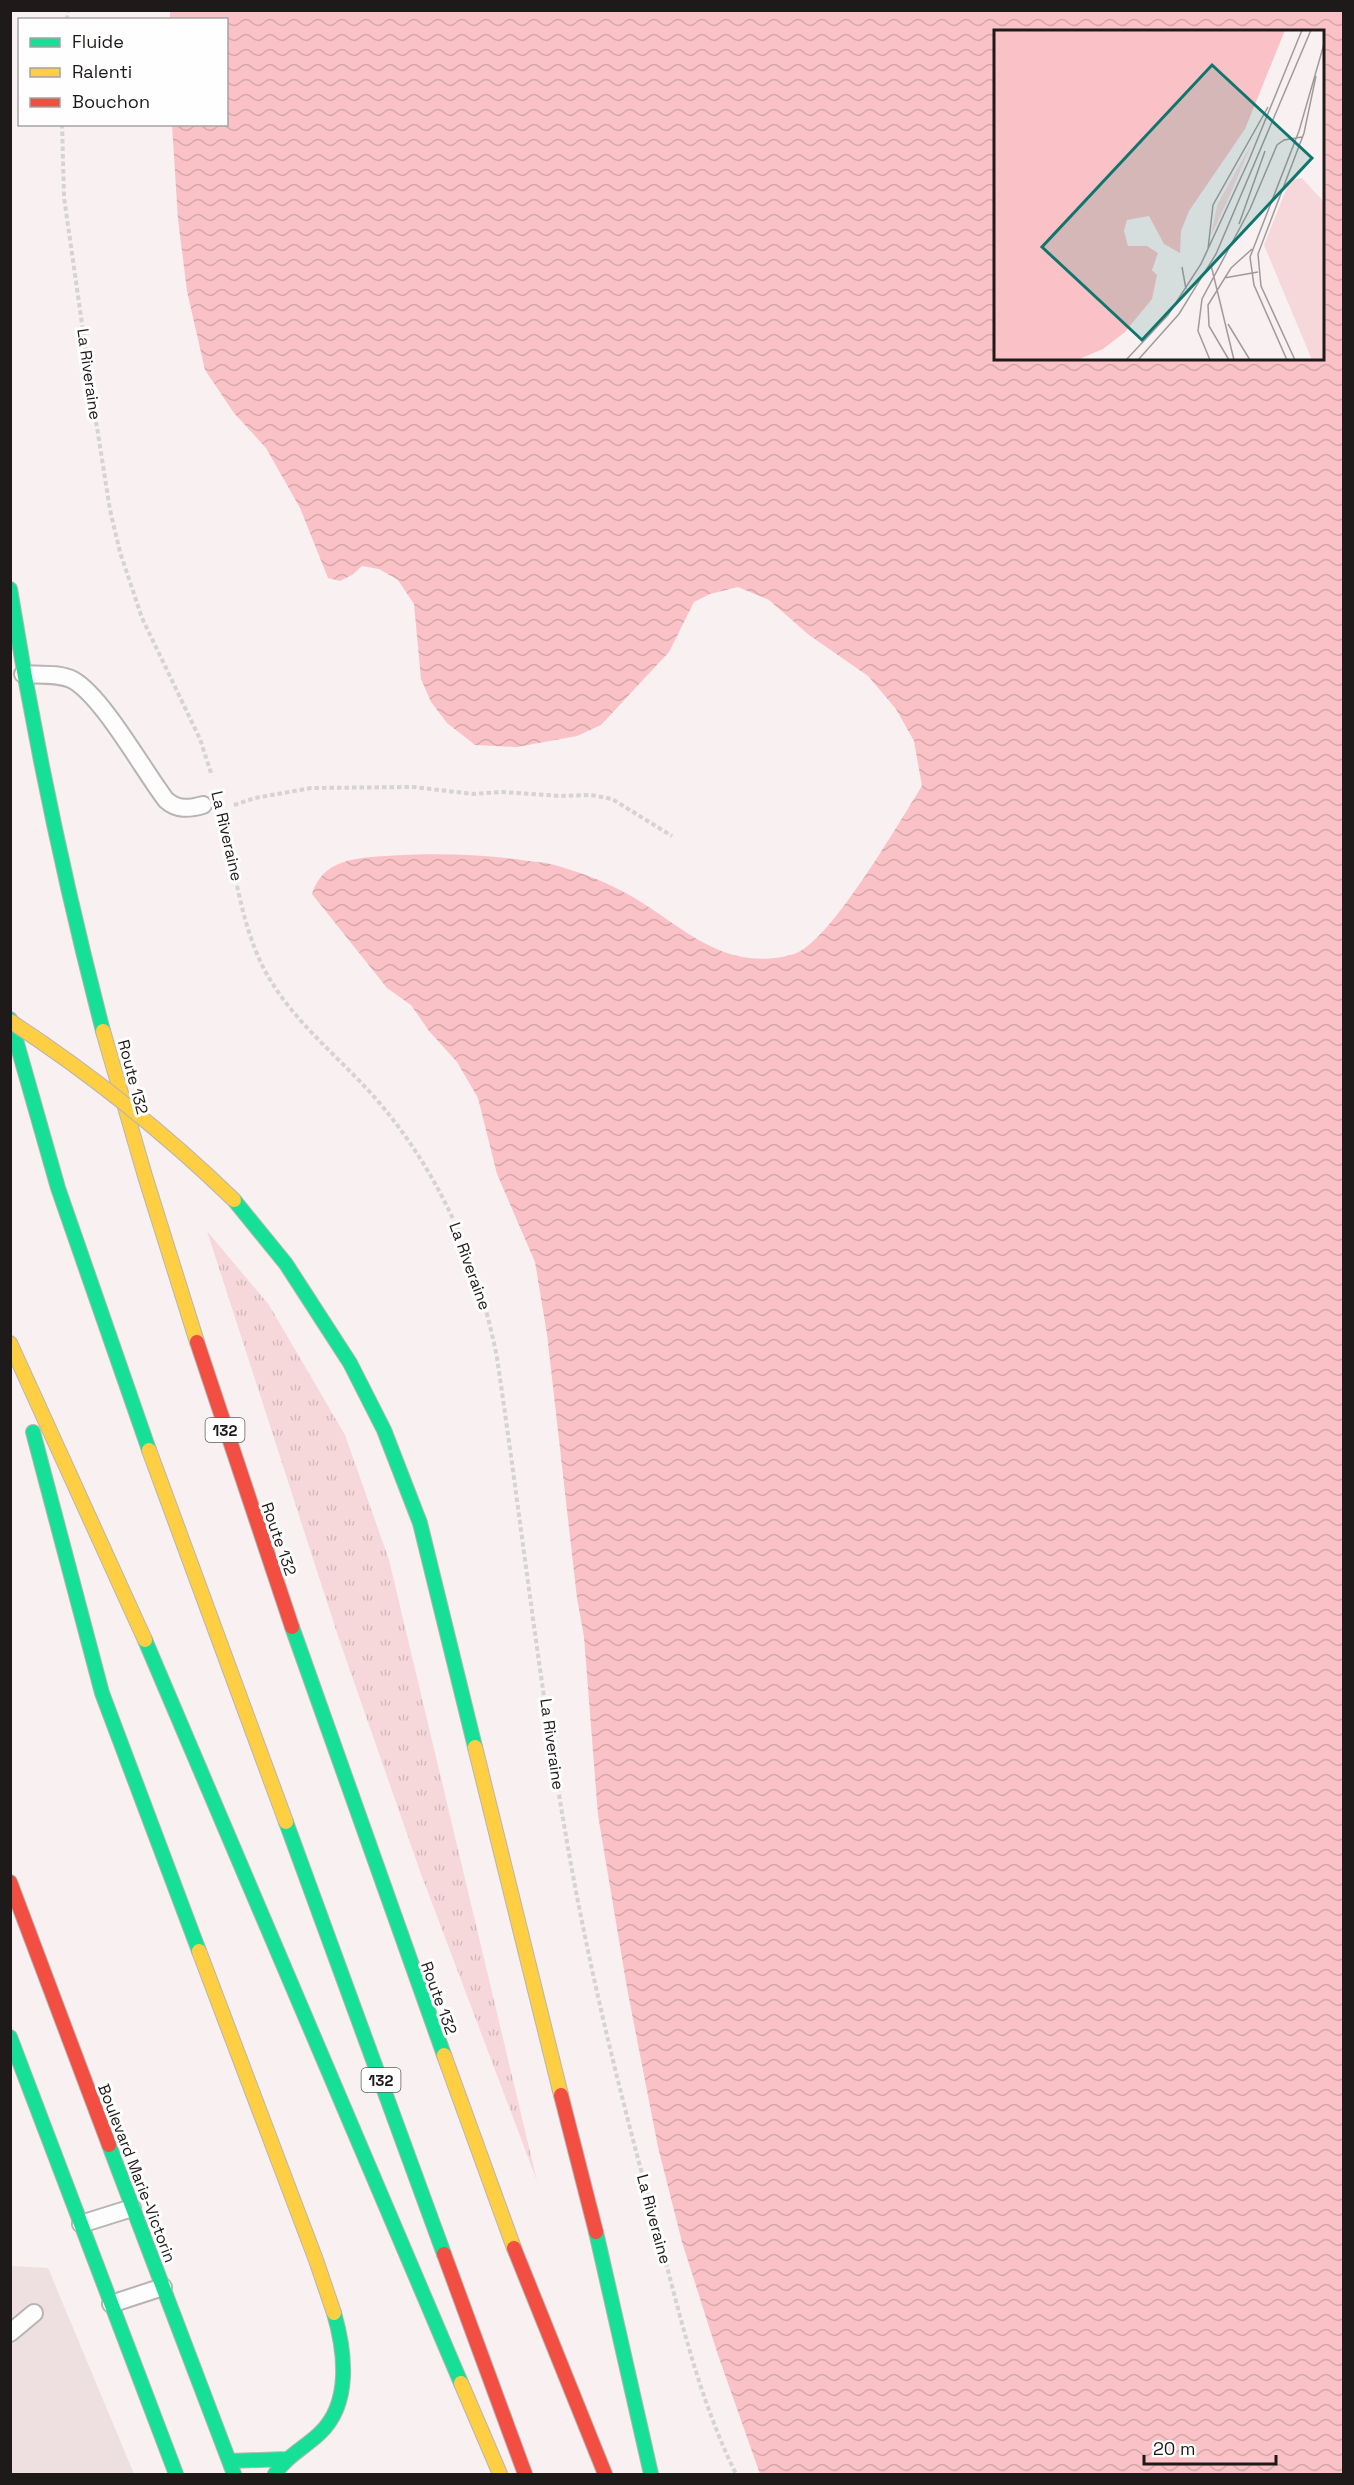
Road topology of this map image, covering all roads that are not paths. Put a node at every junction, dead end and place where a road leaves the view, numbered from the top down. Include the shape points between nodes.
1 (10, 589) edge
2 (23, 674) junction
3 (203, 805) dead end
4 (10, 1020) edge
5 (10, 1344) edge
6 (10, 1882) edge
7 (10, 2037) edge
8 (132, 2208) junction
9 (81, 2224) junction
10 (162, 2287) junction
11 (111, 2304) junction
12 (34, 2313) dead end
13 (10, 2332) edge
14 (286, 2459) junction
15 (230, 2461) junction
16 (176, 2475) edge
17 (234, 2475) edge
18 (275, 2475) edge
19 (500, 2475) edge
20 (525, 2475) edge
21 (605, 2475) edge
22 (651, 2475) edge

1 - 2 main road, Route 132 / 132
2 - 3 lane via 59,676 78,684 100,707 173,806
2 - 21 main road, Route 132 / 132 via 49,811 84,961 184,1306 337,1761 437,2043
4 - 20 main road, 132 via 55,1177 115,1356
4 - 22 main road, bridge via 135,1110 234,1200 286,1264 350,1363 395,1455 420,1523 594,2222
5 - 14 main road via 102,1693 316,2260 340,2338 344,2374 335,2409 327,2425
5 - 19 main road via 161,1676
6 - 8 main road, Boulevard Marie-Victorin
7 - 9 main road
8 - 9 lane
8 - 10 main road, Boulevard Marie-Victorin
9 - 11 main road
10 - 11 lane
10 - 15 main road, Boulevard Marie-Victorin
11 - 16 main road
12 - 13 lane
14 - 15 main road
14 - 18 main road
15 - 17 main road, Boulevard Marie-Victorin

